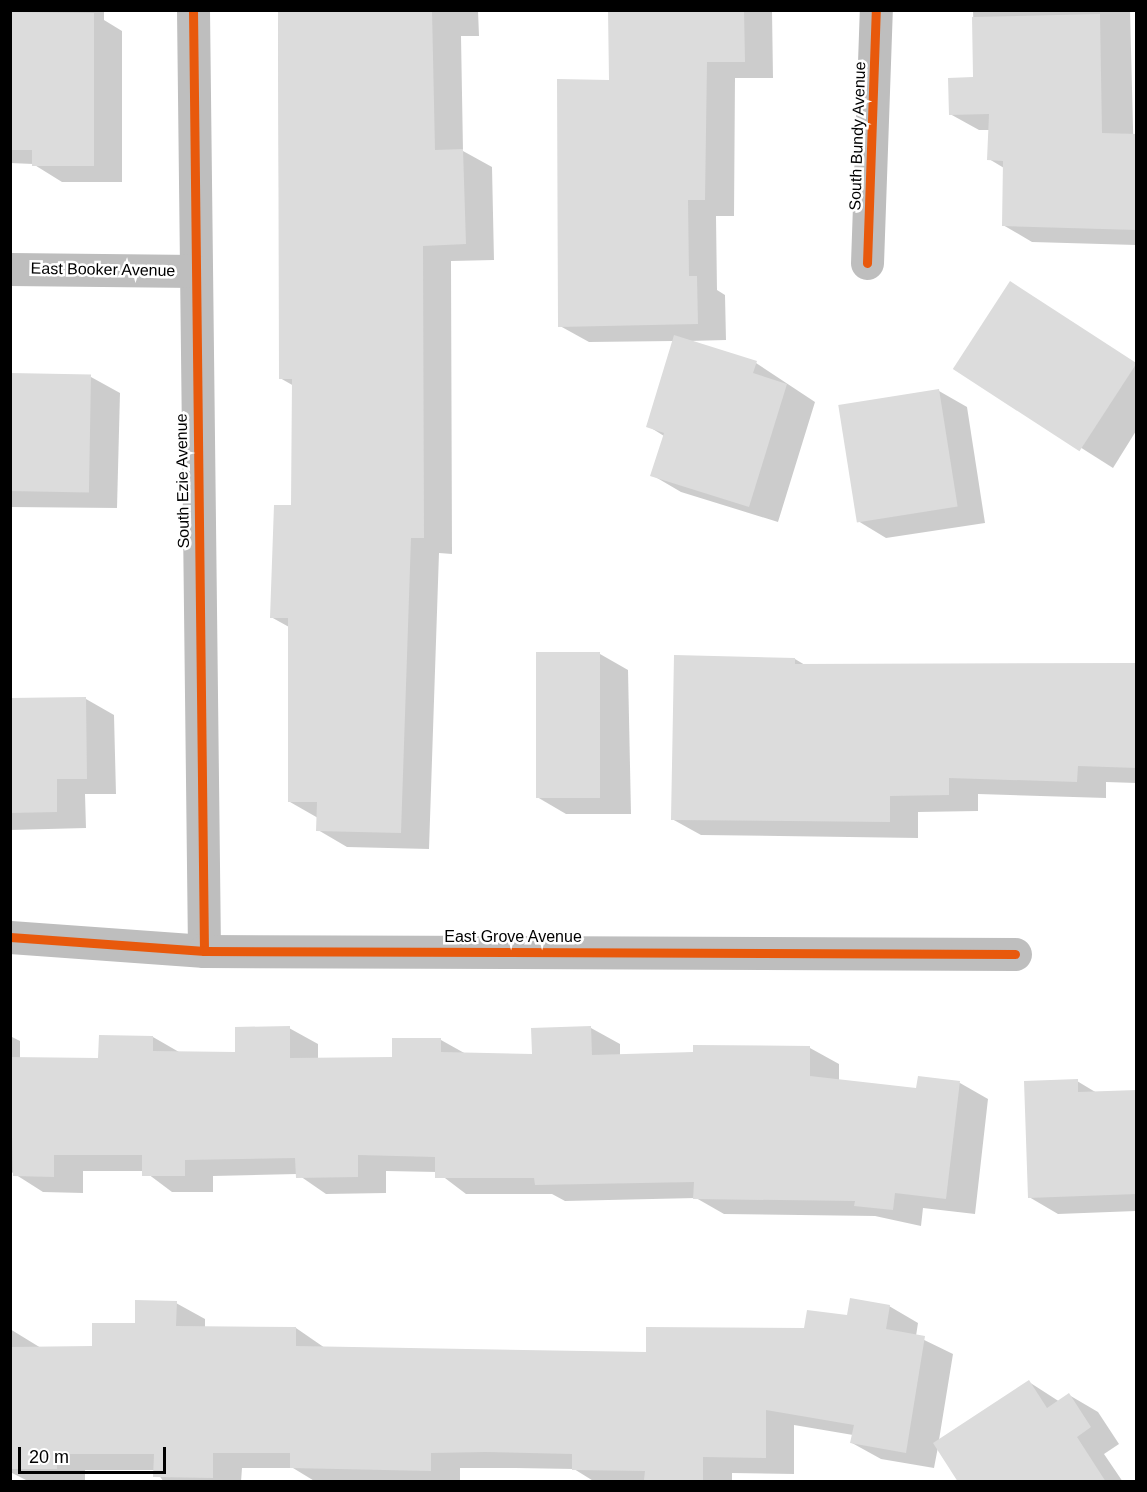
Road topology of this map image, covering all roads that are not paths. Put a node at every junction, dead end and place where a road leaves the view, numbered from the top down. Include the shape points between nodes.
1 (193, 10) edge
2 (876, 10) edge
3 (867, 263) dead end
4 (10, 269) edge
5 (195, 271) junction
6 (10, 937) edge
7 (204, 951) junction
8 (1015, 954) dead end

1 - 5 street, South Ezie Avenue
2 - 3 street, South Bundy Avenue
4 - 5 street, East Booker Avenue
5 - 7 street, South Ezie Avenue
6 - 7 street, East Grove Avenue
7 - 8 street, East Grove Avenue

